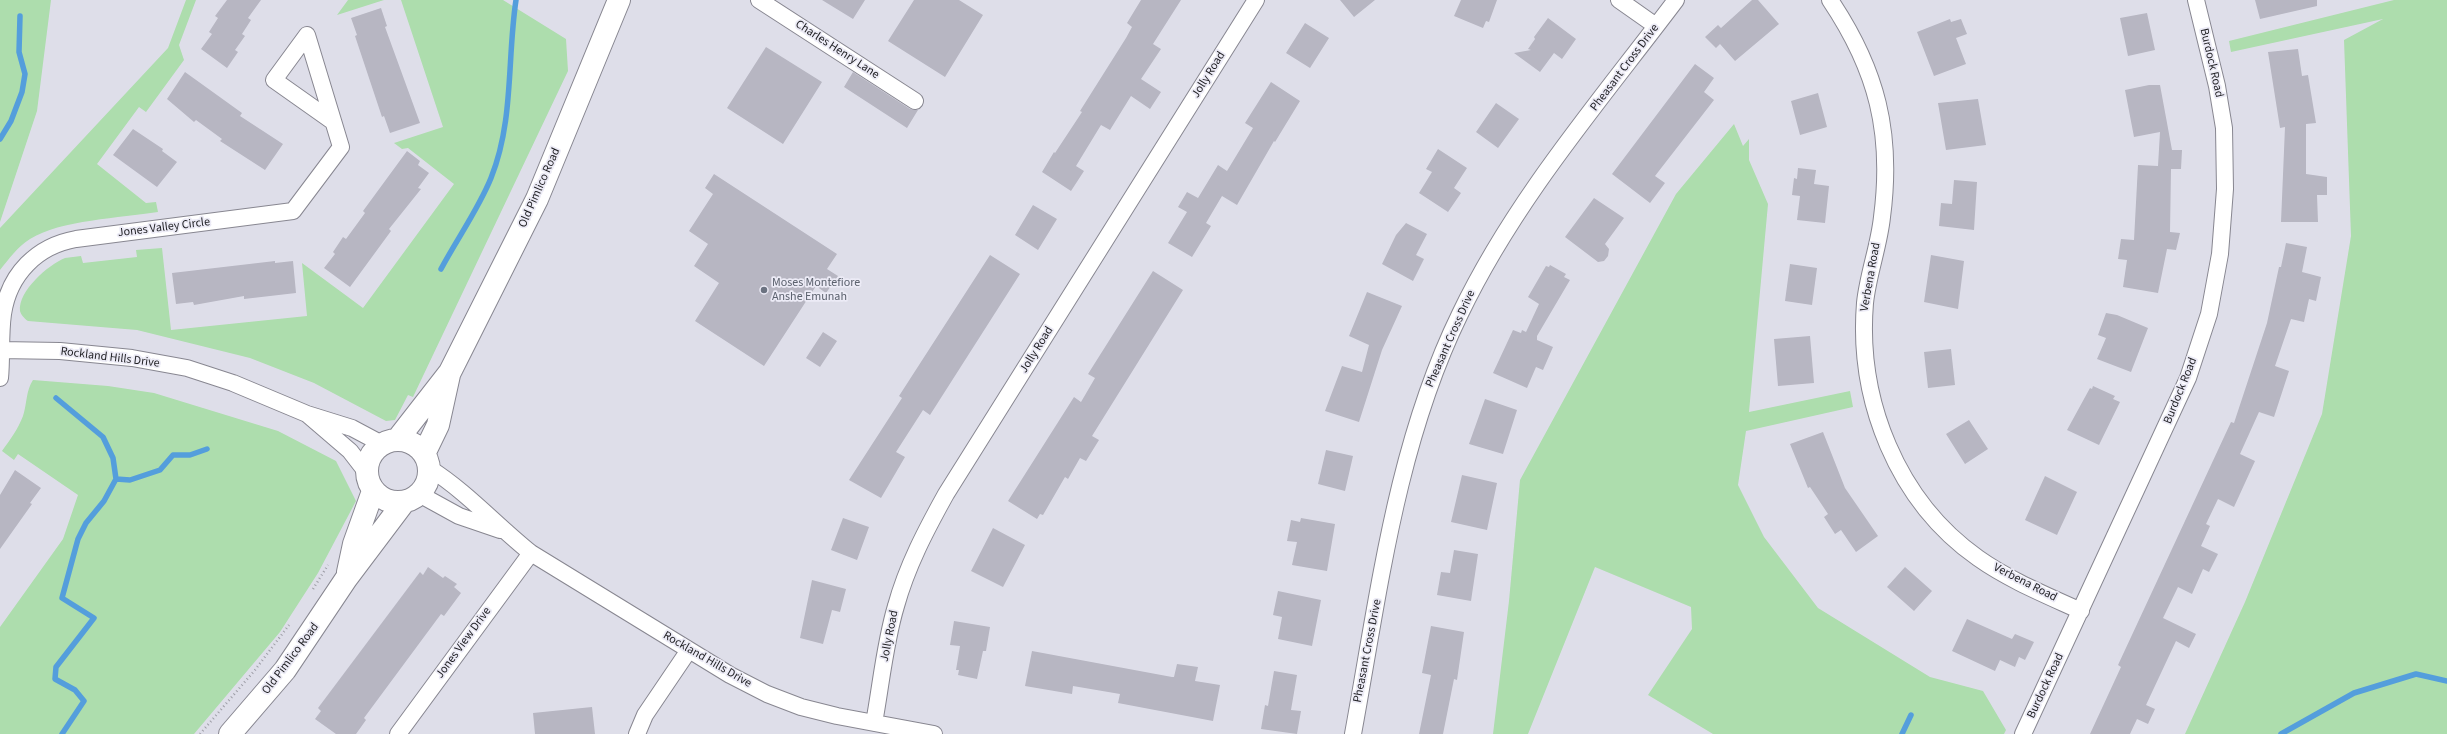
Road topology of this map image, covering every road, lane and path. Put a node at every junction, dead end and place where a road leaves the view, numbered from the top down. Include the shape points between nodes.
1 (619, 0) edge
2 (759, 0) edge
3 (1256, 0) edge
4 (1619, 0) edge
5 (1676, 0) edge
6 (1830, 0) edge
7 (2196, 0) edge
8 (1656, 26) junction
9 (915, 101) dead end
10 (332, 121) junction
11 (1, 350) edge
12 (450, 372) junction
13 (0, 378) edge
14 (307, 414) junction
15 (390, 442) junction
16 (427, 461) junction
17 (370, 482) junction
18 (412, 498) junction
19 (504, 531) junction
20 (531, 552) junction
21 (331, 560) dead end
22 (346, 579) junction
23 (310, 594) dead end
24 (2081, 611) junction
25 (293, 620) dead end
26 (689, 650) junction
27 (874, 723) junction
28 (200, 734) edge
29 (230, 734) edge
30 (398, 734) edge
31 (637, 734) edge
32 (934, 734) edge
33 (1352, 734) edge
34 (2023, 734) edge

1 - 12 street, Old Pimlico Road via 537,199
2 - 9 street, Charles Henry Lane
3 - 27 street, Jolly Road via 946,494 926,530 895,607
4 - 8 street
5 - 8 street, Pheasant Cross Drive
6 - 24 street, Verbena Road via 1850,30 1865,60 1878,101 1885,139 1886,178 1882,218 1865,301 1863,335 1873,405 1887,445 1904,477 1926,508 1950,535 2009,578
7 - 24 street, Burdock Road via 2217,86 2224,128 2225,189 2220,254 2209,314 2188,378
8 - 33 street, Pheasant Cross Drive via 1507,228 1481,272 1440,357 1417,424 1396,505
10 - 10 street, Jones Valley Circle via 323,93 307,36 274,80
10 - 11 street, Jones Valley Circle via 341,147 294,212 76,239 58,243 44,250 20,273 7,295 2,316
11 - 13 street
11 - 14 street, Rockland Hills Drive via 124,357 187,368 240,386
12 - 15 street, Old Pimlico Road
12 - 16 street, Old Pimlico Road
14 - 15 street, Rockland Hills Drive
14 - 17 street, Rockland Hills Drive via 350,451
15 - 16 street via 413,443
15 - 17 street via 369,460
16 - 18 street via 427,482
16 - 19 street, Rockland Hills Drive via 470,497
17 - 18 street via 384,499
17 - 22 street, Old Pimlico Road
18 - 19 street, Rockland Hills Drive
18 - 22 street, Old Pimlico Road
19 - 20 street, Rockland Hills Drive
20 - 26 street, Rockland Hills Drive
20 - 30 street, Jones View Drive
21 - 23 path
22 - 29 street, Old Pimlico Road via 285,670
24 - 34 street, Burdock Road
25 - 28 path via 255,670
26 - 27 street, Rockland Hills Drive via 730,675 801,707
26 - 31 street via 645,715
27 - 32 street, Rockland Hills Drive

